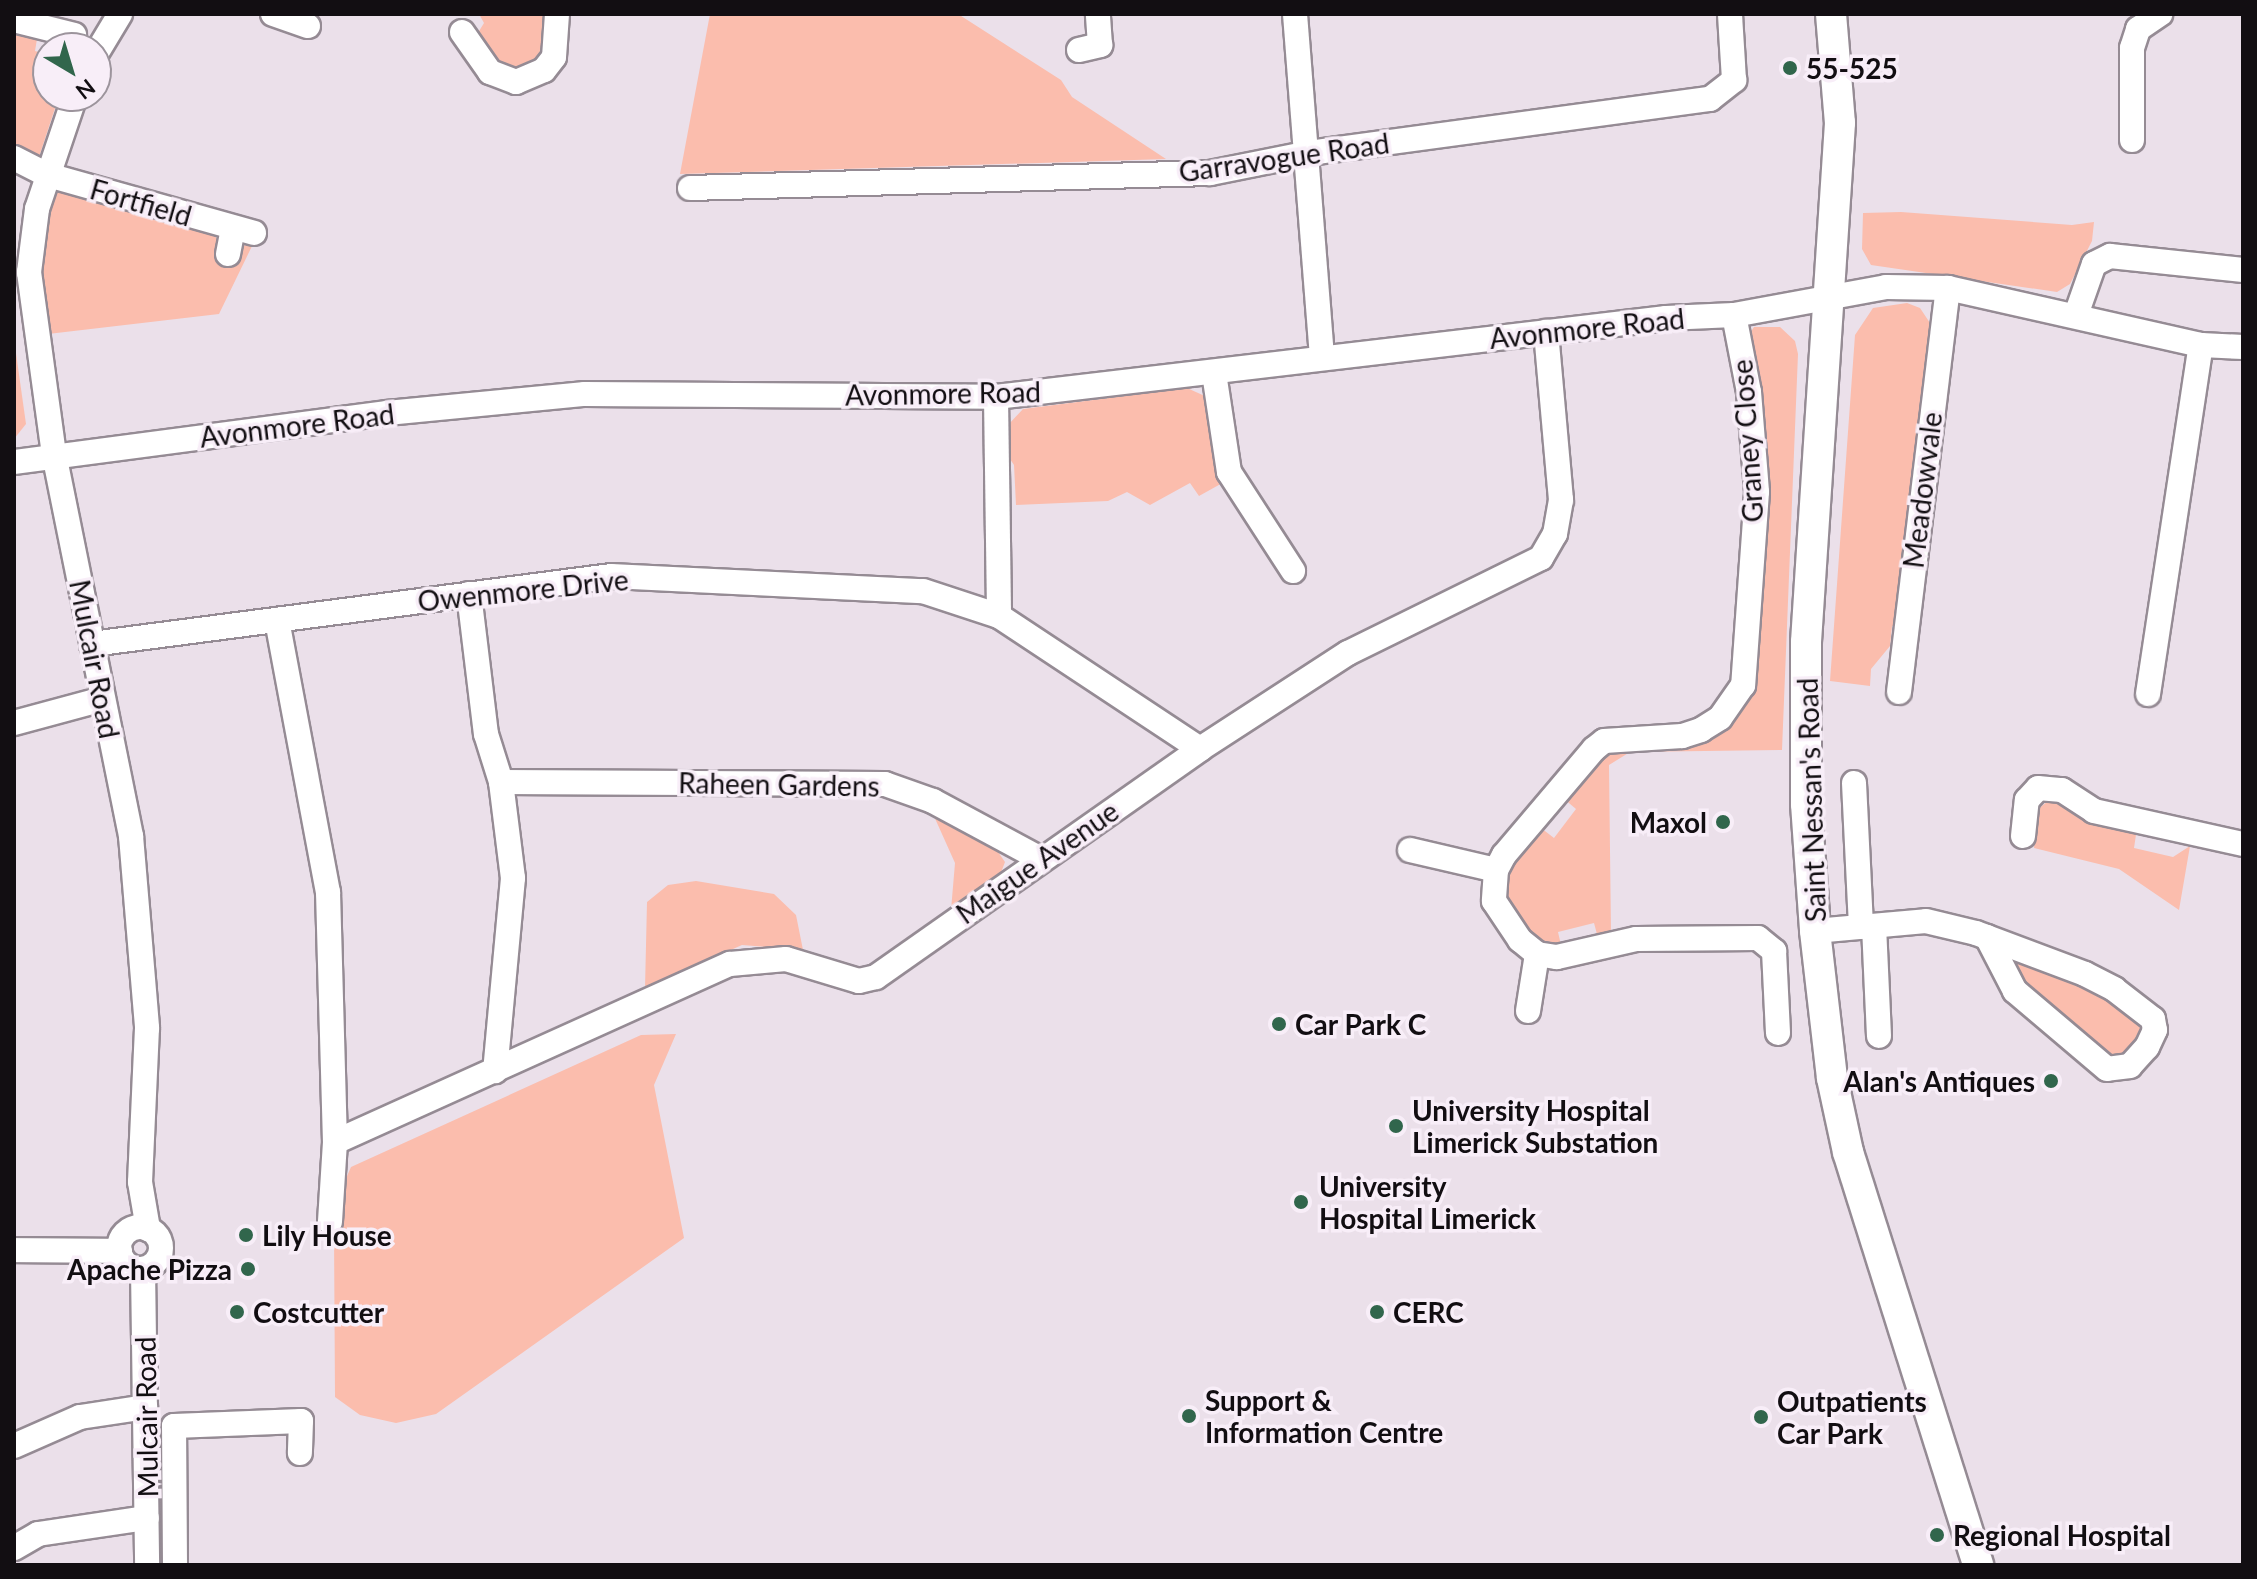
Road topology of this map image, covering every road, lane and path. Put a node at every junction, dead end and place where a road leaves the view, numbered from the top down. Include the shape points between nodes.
1 (120, 14) edge
2 (273, 14) edge
3 (557, 14) edge
4 (1098, 14) edge
5 (1295, 14) edge
6 (1730, 14) edge
7 (1831, 14) edge
8 (2157, 15) edge
9 (14, 20) edge
10 (308, 26) dead end
11 (62, 32) edge
12 (109, 32) edge
13 (462, 32) dead end
14 (1079, 50) dead end
15 (70, 112) edge
16 (2132, 140) dead end
17 (1309, 153) junction
18 (14, 158) edge
19 (48, 175) junction
20 (690, 188) dead end
21 (37, 209) junction
22 (14, 237) edge
23 (228, 254) dead end
24 (2243, 270) edge
25 (1948, 288) junction
26 (1830, 295) junction
27 (1734, 315) junction
28 (2076, 315) junction
29 (24, 329) edge
30 (1546, 332) junction
31 (2201, 345) junction
32 (2243, 347) edge
33 (1322, 357) junction
34 (1214, 373) junction
35 (996, 397) junction
36 (54, 454) junction
37 (14, 462) edge
38 (1293, 571) dead end
39 (469, 594) junction
40 (999, 616) junction
41 (277, 620) junction
42 (92, 644) junction
43 (1899, 692) dead end
44 (2148, 694) dead end
45 (103, 699) junction
46 (14, 723) edge
47 (1200, 749) junction
48 (501, 782) junction
49 (1854, 783) dead end
50 (2023, 836) dead end
51 (2243, 844) edge
52 (1410, 850) dead end
53 (1039, 858) junction
54 (1496, 870) junction
55 (1868, 926) junction
56 (1815, 931) junction
57 (1987, 937) junction
58 (1537, 954) junction
59 (1528, 1011) dead end
60 (1778, 1033) dead end
61 (1879, 1036) dead end
62 (495, 1071) junction
63 (335, 1142) junction
64 (330, 1222) dead end
65 (131, 1239) junction
66 (14, 1250) edge
67 (143, 1269) junction
68 (145, 1407) junction
69 (14, 1446) edge
70 (300, 1453) dead end
71 (147, 1518) junction
72 (14, 1548) edge
73 (147, 1565) edge
74 (175, 1565) edge
75 (1978, 1565) edge

1 - 12 street
2 - 10 street
3 - 13 street via 554,57 544,70 516,82 490,72
4 - 14 street via 1100,45
5 - 17 street
6 - 17 street, Garravogue Road via 1736,69 1728,88 1710,99
7 - 26 main road, Saint Nessan's Road via 1840,123
8 - 16 street via 2138,29 2132,48
9 - 11 street
15 - 19 street, Mulcair Road
17 - 20 street, Garravogue Road via 1210,173
17 - 33 street
18 - 19 street, Fortfield
19 - 21 street, Mulcair Road
19 - 23 street, Fortfield via 244,231
21 - 22 street
21 - 29 street, Mulcair Road
24 - 28 street via 2110,256 2094,264
25 - 26 street via 1886,287
25 - 28 street
25 - 43 street, Meadowvale
26 - 27 street, Avonmore Road
26 - 56 main road, Saint Nessan's Road via 1806,642 1806,804
27 - 30 street, Avonmore Road
27 - 54 street, Graney Close via 1749,392 1757,492 1743,685 1720,718 1682,736 1604,741
28 - 31 street
29 - 36 street, Mulcair Road
30 - 33 street, Avonmore Road
30 - 47 street, Maigue Avenue via 1561,500 1555,534 1541,558 1348,653
31 - 32 street
31 - 44 street
33 - 34 street, Avonmore Road
34 - 35 street, Avonmore Road
34 - 38 street via 1229,472
35 - 36 street, Avonmore Road via 574,395
35 - 40 street
36 - 37 street, Avonmore Road
36 - 42 street, Mulcair Road
39 - 40 street, Owenmore Drive via 626,576 923,591
39 - 41 street, Owenmore Drive
39 - 48 street via 486,734
40 - 47 street, Owenmore Drive
41 - 42 street, Owenmore Drive
41 - 63 street via 328,892
42 - 45 street, Mulcair Road
45 - 46 street
45 - 65 street, Mulcair Road via 131,836 147,1028 140,1182
47 - 53 street, Maigue Avenue
48 - 53 street, Raheen Gardens via 885,784 933,801
48 - 62 street via 513,878
49 - 55 street
50 - 51 street via 2027,800 2038,788 2062,790 2094,811
52 - 54 street
53 - 62 street, Maigue Avenue via 876,977 859,981 786,959 730,964
54 - 58 street via 1494,901 1502,919
55 - 56 street
55 - 57 street via 1926,921
55 - 61 street
56 - 75 main road, Saint Nessan's Road via 1832,1078 1848,1152
57 - 57 street via 2085,974 2144,1010 2155,1030 2147,1047 2130,1066 2107,1069 2015,991
58 - 59 street
58 - 60 street via 1557,957 1636,939 1758,938 1774,951
62 - 63 street
63 - 64 street
65 - 66 street
65 - 67 street via 126,1264
65 - 67 street, Mulcair Road via 159,1239 161,1253
67 - 68 street, Mulcair Road
68 - 69 street via 80,1417
68 - 71 street, Mulcair Road
70 - 74 street via 301,1421 174,1426
71 - 72 street via 38,1534
71 - 73 street, Mulcair Road

